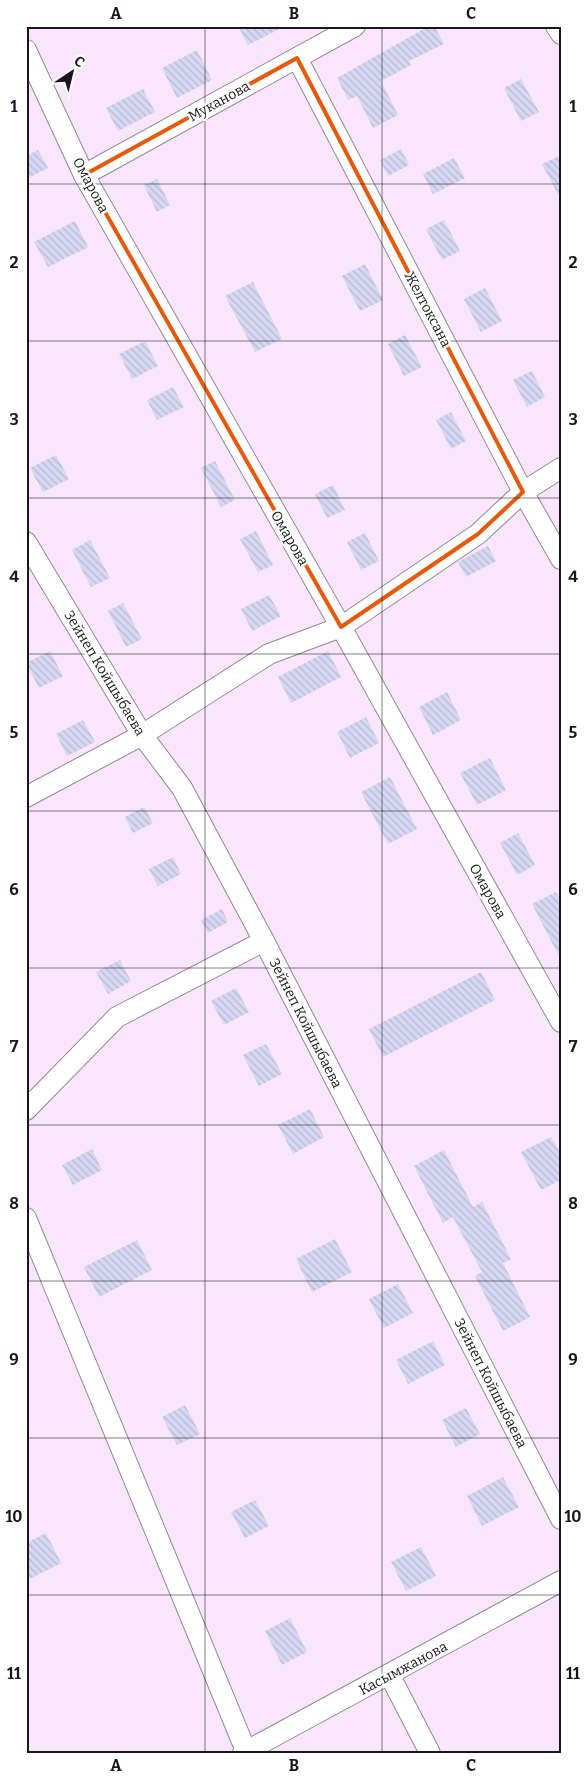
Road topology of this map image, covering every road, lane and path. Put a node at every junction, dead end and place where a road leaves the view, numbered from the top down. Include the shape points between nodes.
1 (355, 26) edge
2 (556, 26) edge
3 (561, 34) edge
4 (26, 50) edge
5 (297, 58) junction
6 (84, 175) junction
7 (561, 468) edge
8 (523, 492) junction
9 (26, 542) edge
10 (561, 559) edge
11 (341, 627) junction
12 (142, 736) junction
13 (26, 797) edge
14 (264, 941) junction
15 (561, 1022) edge
16 (26, 1110) edge
17 (26, 1218) edge
18 (561, 1519) edge
19 (561, 1581) edge
20 (390, 1676) junction
21 (245, 1752) edge
22 (430, 1753) edge

1 - 5 street, Муканова
2 - 3 street
4 - 6 street, Омарова
5 - 6 street, Муканова
5 - 8 street, Желтоксана
6 - 11 street, Омарова
7 - 8 street
8 - 10 street, Желтоксана
8 - 11 street via 478,534
9 - 12 street, Зейнеп Койшыбаева
11 - 12 street via 269,654
11 - 15 street, Омарова
12 - 13 street
12 - 14 street, Зейнеп Койшыбаева via 182,788
14 - 16 street via 117,1018
14 - 18 street, Зейнеп Койшыбаева
17 - 21 street
19 - 20 street, Касымжанова
20 - 21 street, Касымжанова
20 - 22 street

